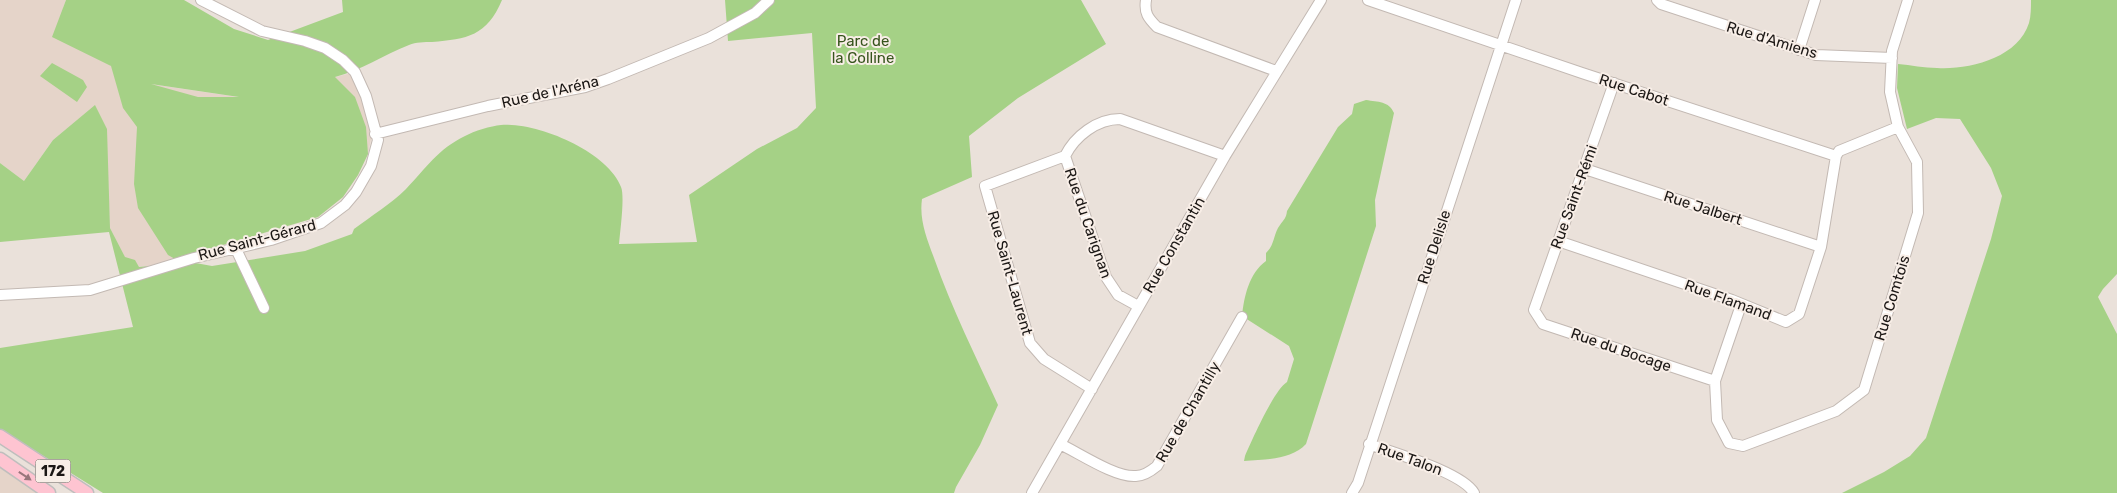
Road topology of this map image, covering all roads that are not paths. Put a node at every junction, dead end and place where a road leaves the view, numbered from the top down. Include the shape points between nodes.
1 (201, 0) edge
2 (769, 0) edge
3 (1146, 0) edge
4 (1321, 0) edge
5 (1368, 0) edge
6 (1516, 0) edge
7 (1656, 0) edge
8 (1816, 0) edge
9 (1908, 0) edge
10 (1500, 45) junction
11 (1799, 50) junction
12 (1892, 58) junction
13 (1276, 71) junction
14 (1614, 83) junction
15 (1898, 128) junction
16 (376, 134) junction
17 (1065, 156) junction
18 (1225, 156) junction
19 (1836, 156) junction
20 (1585, 169) junction
21 (1558, 241) junction
22 (235, 247) junction
23 (1821, 247) junction
24 (0, 295) edge
25 (1741, 305) junction
26 (1138, 306) junction
27 (264, 308) dead end
28 (1534, 310) joint
29 (1242, 317) dead end
30 (1715, 381) junction
31 (1092, 389) junction
32 (0, 436) edge
33 (1060, 444) junction
34 (1370, 444) junction
35 (0, 459) edge
36 (49, 493) edge
37 (87, 493) edge
38 (1032, 493) edge
39 (1352, 493) edge
40 (1474, 493) edge

1 - 16 street, Rue Saint-Gérard via 250,26 318,44 343,60 355,72 366,96
2 - 16 street, Rue de l'Aréna via 755,12 709,38 608,79
3 - 13 street via 1148,18 1157,27
4 - 13 street, Rue Constantin
5 - 10 street, Rue Cabot
6 - 10 street, Rue Delisle
7 - 11 street, Rue d'Amiens
8 - 11 street
9 - 12 street, Rue Comtois
10 - 14 street, Rue Cabot
10 - 34 street, Rue Delisle
11 - 12 street, Rue d'Amiens via 1816,55
12 - 15 street, Rue Comtois via 1890,92
13 - 18 street, Rue Constantin
14 - 19 street, Rue Cabot
14 - 20 street, Rue Saint-Rémi
15 - 19 street via 1839,151
15 - 30 street, Rue Comtois via 1917,162 1918,213 1864,390 1836,411 1743,446 1729,443 1717,420
16 - 22 street, Rue Saint-Gérard via 378,140 371,166 356,192 338,211 318,224 271,240
17 - 18 street via 1070,145 1082,134 1104,122 1120,119
17 - 26 street, Rue du Carignan via 1106,277 1118,295
17 - 31 street, Rue Saint-Laurent via 985,186 1030,342 1044,359
18 - 26 street, Rue Constantin
19 - 23 street, Rue Flamand
20 - 21 street, Rue Saint-Rémi
20 - 23 street, Rue Jalbert
21 - 25 street, Rue Flamand
21 - 28 street, Rue Saint-Rémi
22 - 24 street, Rue Saint-Gérard via 90,290
22 - 27 street
23 - 25 street, Rue Flamand via 1799,314 1786,322
25 - 30 street
26 - 31 street, Rue Constantin
28 - 30 street, Rue du Bocage via 1543,324
29 - 33 street, Rue de Chantilly via 1157,466 1149,472 1130,476 1115,472
31 - 33 street, Rue Constantin
32 - 37 main road, 172
33 - 38 street, Rue Constantin
34 - 39 street, Rue Delisle
34 - 40 street, Rue Talon via 1448,473
35 -> 36 main road, 172

